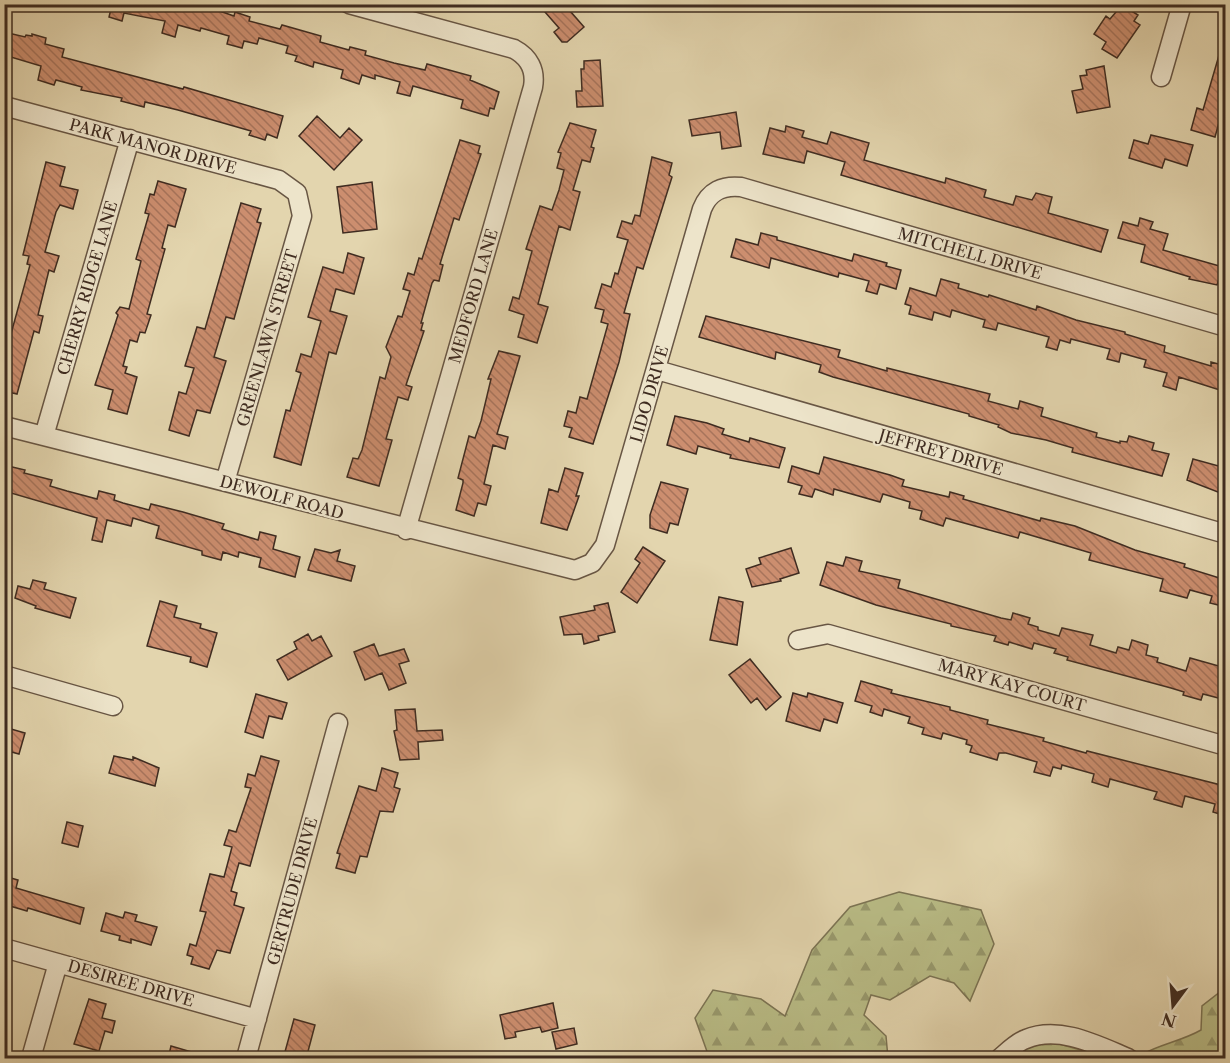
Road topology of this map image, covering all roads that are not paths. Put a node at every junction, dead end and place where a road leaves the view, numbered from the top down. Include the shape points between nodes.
1 (349, 4) edge
2 (1182, 4) edge
3 (1161, 76) dead end
4 (4, 106) edge
5 (130, 140) junction
6 (715, 192) joint
7 (297, 193) joint
8 (1226, 327) edge
9 (657, 370) junction
10 (4, 426) edge
11 (44, 436) junction
12 (225, 482) junction
13 (406, 530) junction
14 (1226, 534) edge
15 (559, 568) joint
16 (798, 640) dead end
17 (4, 675) edge
18 (113, 706) dead end
19 (338, 723) dead end
20 (1226, 746) edge
21 (4, 948) edge
22 (58, 963) junction
23 (257, 1019) junction
24 (31, 1059) edge
25 (246, 1059) edge
26 (1000, 1059) edge
27 (1128, 1059) edge

1 - 13 street, MEDFORD LANE via 506,46 520,52 534,74
2 - 3 street
4 - 5 street, PARK MANOR DRIVE
5 - 7 street, PARK MANOR DRIVE via 279,180
5 - 11 street, CHERRY RIDGE LANE
6 - 8 street, MITCHELL DRIVE via 725,187 741,187
6 - 9 street, LIDO DRIVE via 702,209
7 - 12 street, GREENLAWN STREET via 302,216
9 - 14 street, JEFFREY DRIVE
9 - 15 street, LIDO DRIVE via 601,553 586,567
10 - 11 street, DEWOLF ROAD
11 - 12 street, DEWOLF ROAD
12 - 13 street, DEWOLF ROAD
13 - 15 street, DEWOLF ROAD
16 - 20 street, MARY KAY COURT via 828,633
17 - 18 street
19 - 23 street, GERTRUDE DRIVE
21 - 22 street, DESIREE DRIVE
22 - 23 street, DESIREE DRIVE
22 - 24 street
23 - 25 street, GERTRUDE DRIVE
26 - 27 street via 1025,1039 1056,1033

